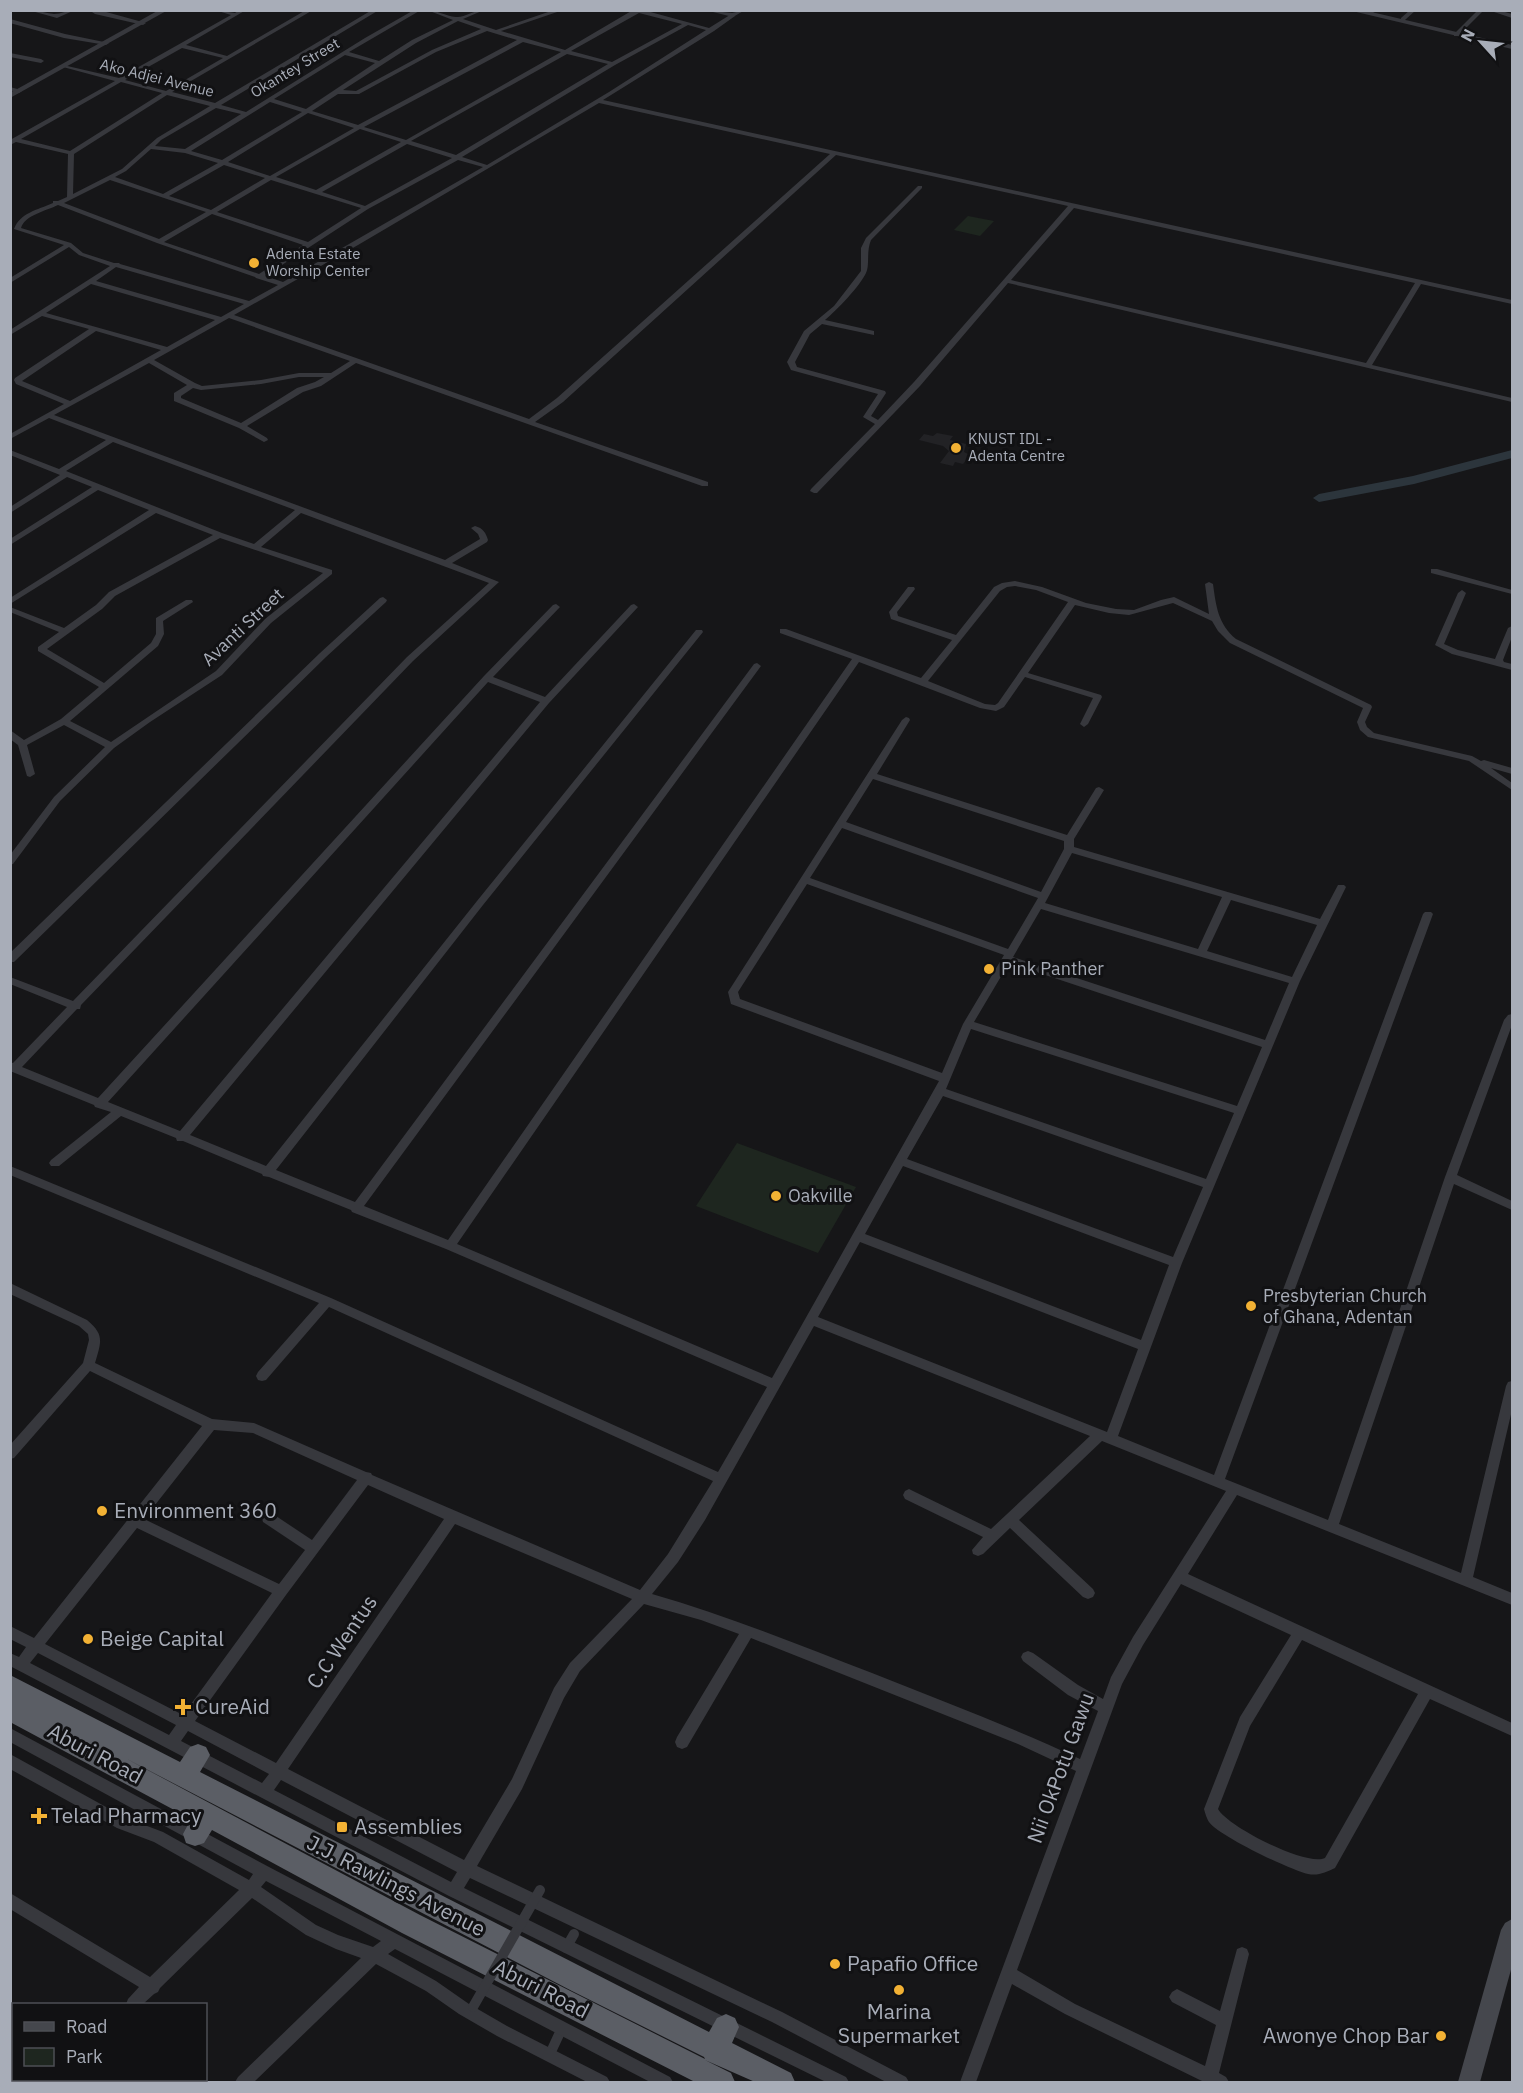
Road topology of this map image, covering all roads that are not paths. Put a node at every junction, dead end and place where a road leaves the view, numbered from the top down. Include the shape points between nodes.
1 (30, 10) edge
2 (87, 10) edge
3 (165, 10) edge
4 (217, 10) edge
5 (244, 10) edge
6 (311, 10) edge
7 (377, 10) edge
8 (419, 10) edge
9 (429, 10) edge
10 (482, 10) edge
11 (561, 10) edge
12 (708, 10) edge
13 (742, 10) edge
14 (1351, 10) edge
15 (1414, 10) edge
16 (1482, 10) edge
17 (1490, 10) edge
18 (72, 11) edge
19 (96, 11) edge
20 (637, 11) edge
21 (1371, 11) edge
22 (237, 15) junction
23 (733, 15) junction
24 (1512, 16) edge
25 (458, 18) junction
26 (1403, 19) junction
27 (10, 21) edge
28 (143, 23) junction
29 (686, 24) junction
30 (488, 28) junction
31 (712, 30) junction
32 (497, 31) junction
33 (1457, 33) junction
34 (522, 40) junction
35 (106, 43) junction
36 (1512, 45) edge
37 (181, 46) junction
38 (345, 52) junction
39 (567, 52) junction
40 (10, 55) edge
41 (229, 58) junction
42 (41, 61) dead end
43 (380, 63) junction
44 (614, 64) junction
45 (64, 66) junction
46 (119, 81) junction
47 (10, 89) edge
48 (20, 91) junction
49 (337, 92) junction
50 (166, 93) junction
51 (10, 96) edge
52 (268, 99) junction
53 (598, 101) junction
54 (216, 105) junction
55 (309, 110) junction
56 (244, 113) junction
57 (361, 126) junction
58 (407, 140) junction
59 (13, 141) edge
60 (148, 147) junction
61 (186, 150) junction
62 (71, 153) junction
63 (834, 154) junction
64 (458, 157) junction
65 (226, 162) junction
66 (488, 167) junction
67 (110, 178) junction
68 (270, 178) junction
69 (920, 187) dead end
70 (317, 192) junction
71 (164, 196) junction
72 (70, 198) junction
73 (55, 202) junction
74 (1072, 206) junction
75 (366, 208) junction
76 (213, 212) junction
77 (14, 231) edge
78 (159, 242) junction
79 (69, 244) junction
80 (310, 245) junction
81 (117, 264) junction
82 (258, 277) junction
83 (10, 281) edge
84 (90, 281) junction
85 (1007, 281) junction
86 (1419, 282) junction
87 (283, 284) junction
88 (1512, 302) edge
89 (250, 303) junction
90 (39, 313) junction
91 (224, 317) junction
92 (820, 321) junction
93 (94, 329) junction
94 (10, 333) edge
95 (871, 333) dead end
96 (166, 349) junction
97 (148, 359) junction
98 (355, 361) junction
99 (1368, 366) junction
100 (333, 375) junction
101 (192, 385) junction
102 (1512, 400) edge
103 (69, 403) junction
104 (49, 416) junction
105 (530, 422) junction
106 (879, 423) junction
107 (242, 426) junction
108 (101, 435) junction
109 (10, 437) edge
110 (113, 439) junction
111 (264, 440) dead end
112 (101, 447) junction
113 (10, 452) edge
114 (64, 473) junction
115 (705, 484) dead end
116 (99, 486) junction
117 (814, 492) dead end
118 (301, 509) junction
119 (155, 510) junction
120 (10, 511) edge
121 (475, 528) dead end
122 (219, 535) junction
123 (10, 543) edge
124 (257, 546) junction
125 (446, 563) junction
126 (1434, 571) dead end
127 (1209, 584) dead end
128 (911, 589) dead end
129 (1512, 592) edge
130 (1462, 593) dead end
131 (383, 600) dead end
132 (1073, 601) junction
133 (10, 602) edge
134 (189, 602) dead end
135 (556, 607) dead end
136 (634, 608) dead end
137 (10, 609) edge
138 (1216, 620) junction
139 (1512, 628) edge
140 (64, 631) junction
141 (783, 631) dead end
142 (699, 632) dead end
143 (956, 638) junction
144 (856, 659) junction
145 (1499, 662) junction
146 (757, 666) dead end
147 (1512, 667) edge
148 (1023, 674) junction
149 (487, 678) junction
150 (923, 682) junction
151 (105, 687) junction
152 (546, 701) junction
153 (906, 720) dead end
154 (64, 721) junction
155 (1084, 724) dead end
156 (10, 734) edge
157 (21, 743) junction
158 (111, 746) junction
159 (1472, 759) junction
160 (1512, 771) edge
161 (30, 774) dead end
162 (871, 775) junction
163 (1512, 787) edge
164 (1099, 790) dead end
165 (841, 824) junction
166 (1069, 844) junction
167 (10, 862) edge
168 (805, 880) junction
169 (1341, 887) dead end
170 (1228, 895) junction
171 (1041, 901) junction
172 (1428, 914) dead end
173 (1322, 923) junction
174 (1201, 953) junction
175 (1009, 956) junction
176 (10, 959) edge
177 (10, 980) edge
178 (1295, 981) junction
179 (76, 1006) junction
180 (1512, 1018) edge
181 (968, 1024) junction
182 (1267, 1045) junction
183 (12, 1067) edge
184 (946, 1079) junction
185 (940, 1091) junction
186 (99, 1104) junction
187 (1240, 1111) junction
188 (117, 1112) junction
189 (181, 1138) junction
190 (901, 1161) junction
191 (55, 1163) dead end
192 (10, 1170) edge
193 (267, 1173) junction
194 (1451, 1177) junction
195 (1210, 1185) junction
196 (1512, 1206) edge
197 (356, 1209) junction
198 (860, 1237) junction
199 (450, 1246) junction
200 (1176, 1263) junction
201 (10, 1288) edge
202 (327, 1300) junction
203 (812, 1320) junction
204 (1143, 1346) junction
205 (88, 1365) junction
206 (262, 1376) dead end
207 (775, 1385) junction
208 (1512, 1386) edge
209 (211, 1424) junction
210 (1105, 1438) junction
211 (10, 1454) edge
212 (367, 1477) junction
213 (722, 1479) junction
214 (1218, 1482) junction
215 (1235, 1488) junction
216 (909, 1495) dead end
217 (453, 1517) junction
218 (268, 1518) dead end
219 (134, 1520) junction
220 (1010, 1520) junction
221 (1332, 1527) junction
222 (993, 1536) junction
223 (313, 1548) junction
224 (978, 1550) dead end
225 (1180, 1577) junction
226 (1466, 1580) junction
227 (281, 1591) junction
228 (1088, 1593) dead end
229 (642, 1598) junction
230 (1512, 1599) edge
231 (748, 1631) junction
232 (10, 1632) edge
233 (1299, 1633) junction
234 (37, 1645) junction
235 (1029, 1658) dead end
236 (16, 1661) edge
237 (10, 1686) edge
238 (1427, 1691) junction
239 (1105, 1707) junction
240 (10, 1709) edge
241 (186, 1723) junction
242 (1512, 1730) edge
243 (10, 1734) edge
244 (172, 1742) junction
245 (682, 1742) dead end
246 (198, 1755) junction
247 (10, 1761) edge
248 (1084, 1768) junction
249 (279, 1772) junction
250 (184, 1776) junction
251 (266, 1791) junction
252 (201, 1824) junction
253 (466, 1869) junction
254 (264, 1872) junction
255 (251, 1889) junction
256 (540, 1890) dead end
257 (454, 1891) junction
258 (10, 1900) edge
259 (1512, 1930) edge
260 (574, 1934) dead end
261 (394, 1940) junction
262 (566, 1948) junction
263 (1242, 1954) dead end
264 (375, 1955) junction
265 (1008, 1973) junction
266 (153, 1987) junction
267 (1177, 1997) dead end
268 (135, 2003) edge
269 (473, 2007) dead end
270 (1224, 2021) junction
271 (562, 2028) junction
272 (720, 2039) junction
273 (549, 2055) junction
274 (1215, 2080) edge
275 (243, 2082) edge
276 (602, 2082) edge
277 (665, 2082) edge
278 (722, 2082) edge
279 (783, 2082) edge
280 (842, 2082) edge
281 (901, 2082) edge
282 (968, 2082) edge
283 (1469, 2082) edge

1 - 18 street via 57,16
2 - 19 street
3 - 28 street
4 - 22 street
5 - 22 street
6 - 41 street
7 - 54 street
8 - 38 street, Okantey Street
9 - 25 street
10 - 25 street
11 - 32 street
12 - 23 street
13 - 23 street
14 - 33 street
15 - 26 street
16 - 33 street
17 - 24 street
19 - 28 street
20 - 29 street
20 - 39 street
21 - 26 street
22 - 37 street
23 - 31 street
25 - 30 street
25 - 43 street
26 - 33 street
27 - 35 street
28 - 35 street
29 - 31 street
29 - 44 street
30 - 32 street
30 - 49 street via 434,51 357,93
31 - 53 street
32 - 34 street
33 - 36 street
34 - 39 street
34 - 57 street
35 - 45 street
37 - 41 street
37 - 46 street
38 - 43 street
38 - 52 street, Okantey Street
39 - 44 street
39 - 58 street
40 - 42 street
41 - 50 street
43 - 49 street
44 - 64 street
45 - 46 street, Ako Adjei Avenue
45 - 48 street
46 - 50 street, Ako Adjei Avenue
46 - 59 street
47 - 48 street
48 - 51 street
49 - 55 street
50 - 54 street, Ako Adjei Avenue
50 - 62 street
52 - 55 street
52 - 56 street, Okantey Street
53 - 63 street
53 - 66 street
54 - 56 street, Ako Adjei Avenue
54 - 60 street
55 - 57 street
55 - 65 street
56 - 61 street, Okantey Street
57 - 58 street
57 - 68 street
58 - 64 street
58 - 70 street
59 - 62 street
60 - 61 street
60 - 67 street via 131,165
61 - 65 street
62 - 72 street
63 - 74 street
63 - 105 street
64 - 66 street
64 - 75 street
65 - 68 street
65 - 71 street
66 - 87 street
67 - 71 street
67 - 72 street
68 - 70 street
68 - 76 street
69 - 92 street via 868,239 864,271
70 - 75 street
71 - 76 street
72 - 73 street
73 - 77 street via 26,216
73 - 78 street
74 - 85 street
74 - 86 street
75 - 80 street
76 - 78 street
76 - 80 street
77 - 79 street
78 - 82 street
79 - 81 street via 81,254
79 - 83 street
80 - 82 street
81 - 84 street
81 - 89 street
82 - 87 street
84 - 90 street
84 - 91 street
85 - 99 street
85 - 106 street
86 - 88 street
86 - 99 street
87 - 89 street
89 - 91 street
90 - 93 street
90 - 94 street
91 - 96 street
91 - 98 street
92 - 95 street
92 - 106 street via 807,333 791,362 794,368 879,391 881,398 867,417
93 - 96 street
93 - 103 street via 18,380
96 - 97 street
97 - 101 street
97 - 103 street
98 - 100 street
98 - 105 street
99 - 102 street
100 - 101 street via 299,375 226,386
100 - 107 street via 300,390
101 - 107 street via 177,399
103 - 104 street
104 - 108 street
104 - 109 street
105 - 115 street
106 - 117 street
107 - 111 street
108 - 110 street
108 - 112 street
110 - 112 street
110 - 118 street
112 - 114 street
113 - 114 street, Avanti Street
114 - 116 street, Avanti Street
114 - 120 street
116 - 119 street, Avanti Street
116 - 123 street
118 - 124 street
118 - 125 street
119 - 122 street, Avanti Street
119 - 133 street
121 - 125 street via 484,540
122 - 124 street, Avanti Street
122 - 140 street via 112,594
124 - 158 street, Avanti Street via 329,572 268,621 219,673
125 - 179 street via 495,582 410,659
126 - 129 street
127 - 138 street
128 - 143 street via 893,612 894,617
130 - 145 street via 1439,645
131 - 176 street
132 - 138 street via 1132,613 1174,600
132 - 143 street via 1012,582 1002,584
132 - 148 street
134 - 151 street via 159,620 160,634 155,644
135 - 149 street
136 - 152 street
137 - 140 street
138 - 159 street via 1221,633 1233,641 1368,707 1361,722 1371,735
139 - 145 street
140 - 151 street via 41,649
141 - 144 street
142 - 193 street
143 - 150 street
144 - 150 street
144 - 199 street
145 - 147 street
146 - 197 street
148 - 150 street via 996,708
148 - 155 street via 1098,697
149 - 152 street
149 - 186 street
151 - 154 street
152 - 189 street
153 - 162 street
154 - 157 street
154 - 158 street
156 - 157 street
157 - 161 street
158 - 167 street, Avanti Street via 57,799
159 - 160 street
159 - 163 street
162 - 165 street
162 - 166 street
164 - 166 street
165 - 168 street
165 - 171 street
166 - 170 street
166 - 171 street
168 - 175 street
168 - 184 street via 732,996
169 - 173 street
170 - 173 street
170 - 174 street
171 - 174 street
171 - 175 street
172 - 214 street
173 - 178 street
174 - 178 street
175 - 181 street
175 - 182 street
177 - 179 street
178 - 182 street
179 - 183 street
180 - 194 street
181 - 184 street
181 - 187 street
182 - 187 street
183 - 186 street
184 - 185 street
185 - 190 street
185 - 195 street
186 - 188 street
187 - 195 street
188 - 189 street
188 - 191 street
189 - 193 street
190 - 198 street
190 - 200 street
192 - 202 street
193 - 197 street
194 - 196 street
194 - 221 street
195 - 200 street
197 - 199 street
198 - 203 street
198 - 204 street
199 - 207 street
200 - 204 street
201 - 205 street via 88,1327 95,1340
202 - 206 street
202 - 213 street
203 - 207 street
203 - 210 street
204 - 210 street
205 - 209 street
205 - 211 street
207 - 213 street
208 - 226 street
209 - 212 street via 254,1428
209 - 219 street
210 - 214 street
210 - 220 street
212 - 217 street
212 - 223 street
213 - 229 street via 673,1558
214 - 215 street
215 - 221 street
215 - 225 street, Nii OkPotu Gawu
216 - 222 street
217 - 229 street
217 - 249 street, C.C Wentus
218 - 223 street
219 - 227 street
219 - 234 street
220 - 222 street
220 - 228 street
221 - 226 street
222 - 224 street
223 - 227 street
225 - 233 street
225 - 239 street, Nii OkPotu Gawu via 1138,1641
226 - 230 street
227 - 241 street
229 - 231 street
229 - 253 street via 575,1667 517,1784
231 - 245 street
231 - 248 street via 1023,1739
232 - 234 street
233 - 238 street
233 - 238 street via 1245,1722 1211,1809 1222,1824 1300,1866 1326,1867 1330,1863
234 - 236 street
234 - 241 street
235 - 239 street via 1073,1690
236 - 244 street
237 - 250 highway, J.J. Rawlings Avenue
238 - 242 street
239 - 248 street, Nii OkPotu Gawu
240 - 252 highway, Aburi Road
241 - 244 street
241 - 249 street
243 - 252 street
244 - 246 street
246 - 250 highway
246 - 251 street
247 - 255 street
248 - 265 street, Nii OkPotu Gawu
249 - 251 street, C.C Wentus
249 - 253 street
250 - 272 highway, J.J. Rawlings Avenue
251 - 257 street
252 - 254 street
252 - 278 highway, Aburi Road via 411,1924
253 - 257 street
253 - 281 street via 777,2017
254 - 255 street
254 - 261 street
255 - 264 street via 311,1930
255 - 266 street
256 - 269 street, bridge
257 - 262 street
258 - 266 street
259 - 283 main road
260 - 262 street
261 - 264 street
261 - 271 street
262 - 272 street
263 - 270 street
264 - 273 street
264 - 275 street
265 - 274 street via 1078,2013
265 - 282 street, Nii OkPotu Gawu
266 - 268 street
267 - 270 street
270 - 274 street
271 - 273 street
271 - 277 street
272 - 279 highway, J.J. Rawlings Avenue
272 - 280 street
273 - 276 street

